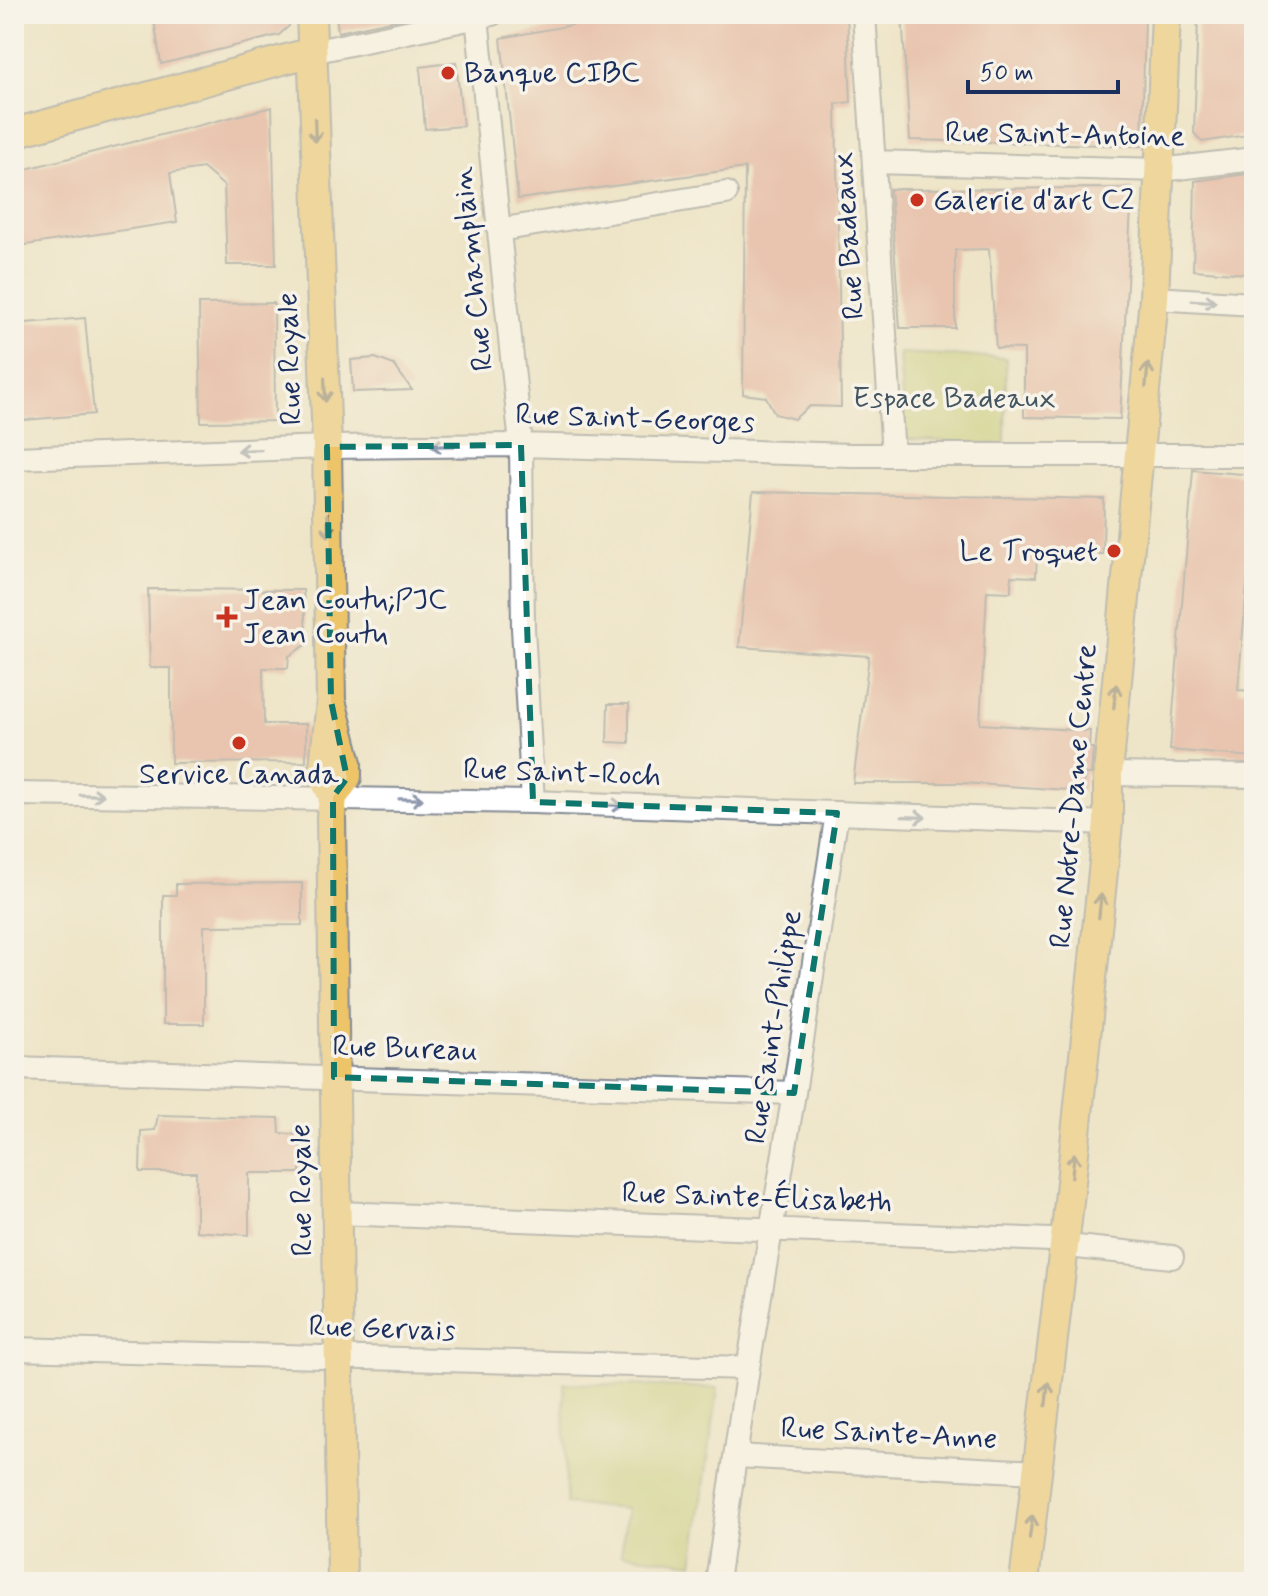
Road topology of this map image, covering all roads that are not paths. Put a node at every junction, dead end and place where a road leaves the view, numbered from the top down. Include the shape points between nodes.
1 (311, 14) edge
2 (864, 14) edge
3 (1166, 14) edge
4 (484, 16) edge
5 (312, 52) junction
6 (14, 133) edge
7 (1254, 159) edge
8 (874, 162) junction
9 (1160, 170) junction
10 (726, 193) dead end
11 (499, 230) junction
12 (1154, 298) junction
13 (1254, 304) edge
14 (521, 445) junction
15 (327, 447) junction
16 (1139, 453) junction
17 (893, 455) junction
18 (1254, 455) edge
19 (14, 458) edge
20 (1108, 774) junction
21 (1254, 776) edge
22 (14, 794) edge
23 (333, 797) junction
24 (533, 802) junction
25 (837, 813) junction
26 (1108, 823) junction
27 (14, 1068) edge
28 (334, 1077) junction
29 (794, 1093) junction
30 (337, 1213) junction
31 (772, 1228) junction
32 (1064, 1243) junction
33 (1172, 1257) dead end
34 (14, 1349) edge
35 (339, 1358) junction
36 (748, 1368) junction
37 (736, 1456) junction
38 (1038, 1472) junction
39 (342, 1582) edge
40 (717, 1582) edge
41 (1024, 1582) edge

1 - 5 main road, Rue Royale
2 - 8 street, Rue Badeaux
3 - 9 main road, Rue Notre-Dame Centre
4 - 5 street
4 - 11 street, Rue Champlain
5 - 6 main road
5 -> 15 main road, Rue Royale
7 - 9 street, Rue Saint-Antoine
8 - 9 street, Rue Saint-Antoine
8 - 17 street, Rue Badeaux
9 - 12 main road, Rue Notre-Dame Centre
10 - 11 street
11 - 14 street, Rue Champlain
12 -> 13 street
16 -> 12 main road, Rue Notre-Dame Centre
14 -> 15 street, Rue Saint-Georges
14 - 17 street, Rue Saint-Georges
14 - 24 street, Rue Champlain via 523,628
15 -> 19 street, Rue Saint-Georges
15 -> 23 main road, Rue Royale via 331,701 323,776
16 - 17 street, Rue Saint-Georges
16 - 18 street, Rue Saint-Georges
20 -> 16 main road, Rue Notre-Dame Centre
20 - 21 street
20 - 26 main road, Rue Notre-Dame Centre
22 -> 23 street, Rue Saint-Roch
23 -> 24 street, Rue Saint-Roch
23 - 28 main road, Rue Royale
24 -> 25 street, Rue Saint-Roch
25 -> 26 street, Rue Saint-Roch
25 - 29 street, Rue Saint-Philippe
32 -> 26 main road, Rue Notre-Dame Centre
27 - 28 street, Rue Bureau
28 - 29 street, Rue Bureau
28 - 30 main road, Rue Royale
29 - 31 street, Rue Saint-Philippe
30 - 31 street, Rue Sainte-Élisabeth
30 - 35 main road, Rue Royale
31 - 32 street, Rue Sainte-Élisabeth
31 - 36 street, Rue Saint-Philippe
32 - 33 street, Rue Sainte-Élisabeth
38 -> 32 main road, Rue Notre-Dame Centre
34 - 35 street, Rue Gervais
35 - 36 street, Rue Gervais
35 - 39 main road, Rue Royale
36 - 37 street, Rue Saint-Philippe
37 - 38 street, Rue Sainte-Anne
37 - 40 street, Rue Saint-Philippe
41 -> 38 main road, Rue Notre-Dame Centre

